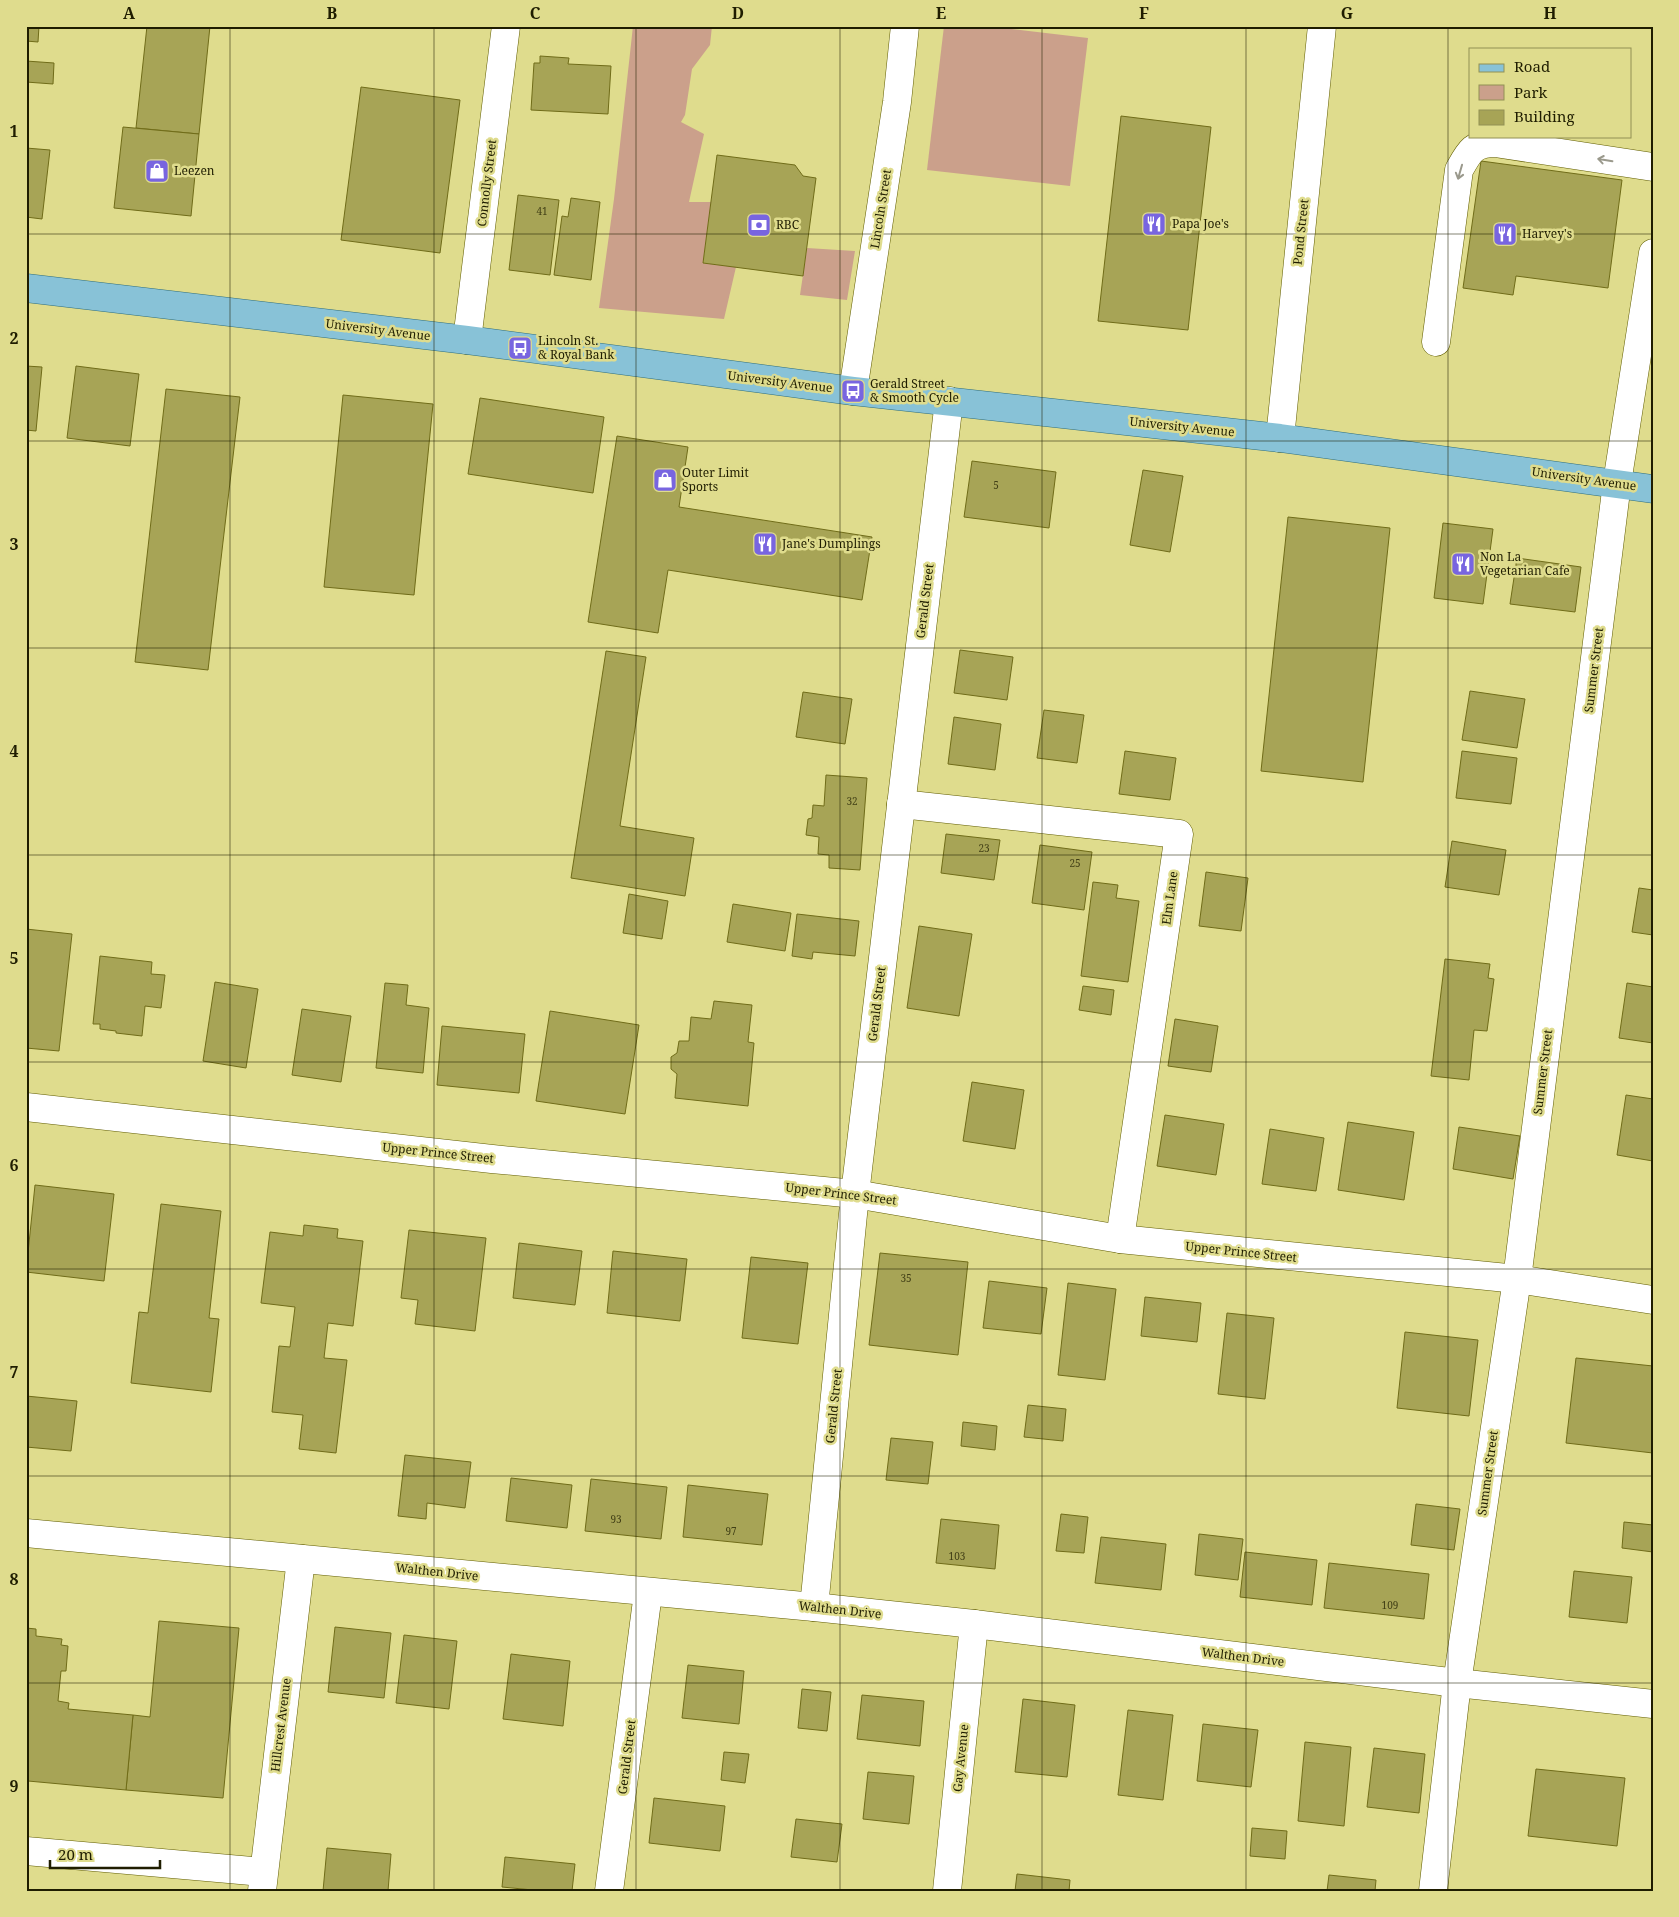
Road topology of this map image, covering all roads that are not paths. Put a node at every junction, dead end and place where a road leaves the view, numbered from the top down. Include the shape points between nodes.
1 (506, 26) edge
2 (905, 26) edge
3 (1322, 26) edge
4 (1653, 167) edge
5 (1653, 253) edge
6 (26, 288) edge
7 (467, 340) junction
8 (1436, 342) dead end
9 (853, 391) junction
10 (949, 401) junction
11 (1280, 438) junction
12 (1618, 483) junction
13 (1653, 489) edge
14 (901, 804) junction
15 (26, 1107) edge
16 (854, 1194) junction
17 (1120, 1239) junction
18 (1517, 1279) junction
19 (1653, 1300) edge
20 (26, 1533) edge
21 (301, 1559) junction
22 (648, 1592) junction
23 (814, 1607) junction
24 (974, 1624) junction
25 (1456, 1683) junction
26 (1653, 1704) edge
27 (26, 1851) edge
28 (263, 1881) edge
29 (609, 1891) edge
30 (947, 1891) edge
31 (1433, 1891) edge

1 - 7 street, Connolly Street
2 - 9 street, Lincoln Street via 897,102
3 - 11 street, Pond Street
4 -> 8 street via 1495,143 1483,143 1470,151 1459,170
5 - 12 street, Summer Street
6 - 7 main road, University Avenue
7 - 9 main road, University Avenue
9 - 10 main road, University Avenue
10 - 11 main road, University Avenue
10 - 14 street, Gerald Street
11 - 12 main road, University Avenue
12 - 13 main road, University Avenue
12 - 18 street, Summer Street
14 - 16 street, Gerald Street
14 - 17 street, Elm Lane via 1179,834
15 - 16 street, Upper Prince Street via 492,1159
16 - 17 street, Upper Prince Street
16 - 23 street, Gerald Street
17 - 18 street, Upper Prince Street
18 - 19 street, Upper Prince Street
18 - 25 street, Summer Street
20 - 21 street, Walthen Drive
21 - 22 street, Walthen Drive
21 - 28 street, Hillcrest Avenue
22 - 23 street, Walthen Drive
22 - 29 street, Gerald Street
23 - 24 street, Walthen Drive
24 - 25 street, Walthen Drive
24 - 30 street, Gay Avenue
25 - 26 street, Walthen Drive
25 - 31 street, Summer Street
27 - 28 street

